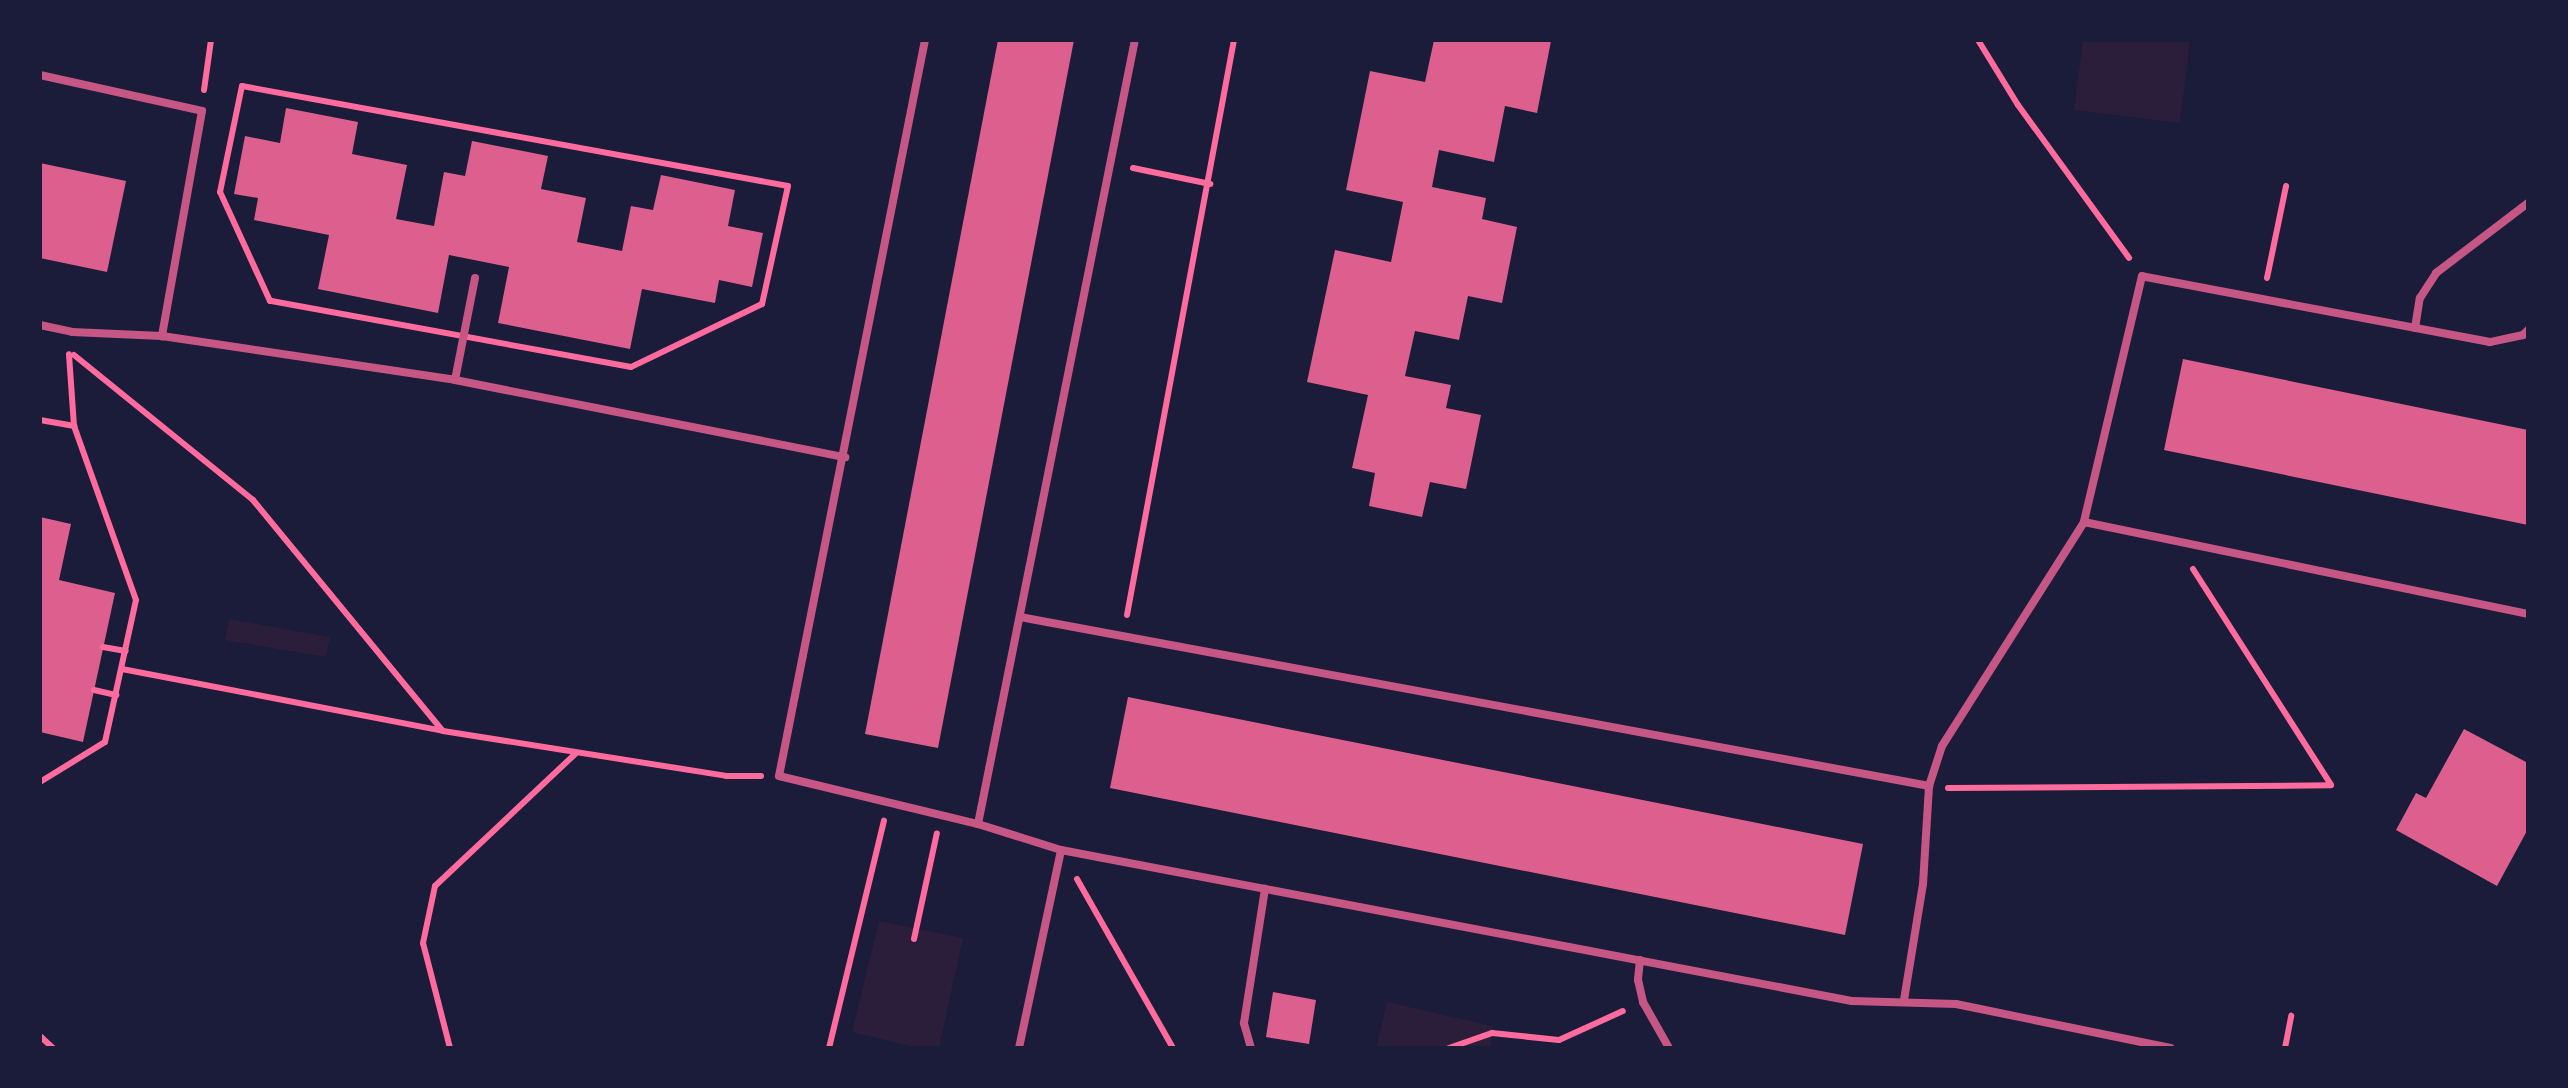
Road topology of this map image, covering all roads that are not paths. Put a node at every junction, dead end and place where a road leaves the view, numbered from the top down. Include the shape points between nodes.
1 (925, 40) edge
2 (1135, 40) edge
3 (40, 75) edge
4 (2528, 203) edge
5 (475, 278) dead end
6 (40, 326) edge
7 (2415, 328) junction
8 (2528, 330) edge
9 (162, 336) junction
10 (455, 380) junction
11 (844, 457) junction
12 (2084, 522) junction
13 (2528, 614) edge
14 (1020, 617) junction
15 (1929, 786) junction
16 (978, 824) junction
17 (1061, 850) junction
18 (1265, 889) junction
19 (1640, 960) junction
20 (1904, 1000) junction
21 (1018, 1048) edge
22 (1252, 1048) edge
23 (1668, 1048) edge
24 (2171, 1048) edge

1 - 11 lane
2 - 14 lane
3 - 9 lane via 202,111
4 - 7 lane via 2436,273 2420,298
5 - 10 lane
6 - 9 lane
7 - 8 lane via 2490,342
7 - 12 lane via 2142,276
9 - 10 lane
10 - 11 lane
11 - 16 lane via 779,776
12 - 13 lane
12 - 15 lane via 1942,746
14 - 15 lane
14 - 16 lane
15 - 20 lane
16 - 17 lane
17 - 18 lane
17 - 21 lane
18 - 19 lane
18 - 22 lane via 1244,1023
19 - 20 lane via 1852,1000
19 - 23 lane via 1642,1002
20 - 24 lane via 1956,1004

